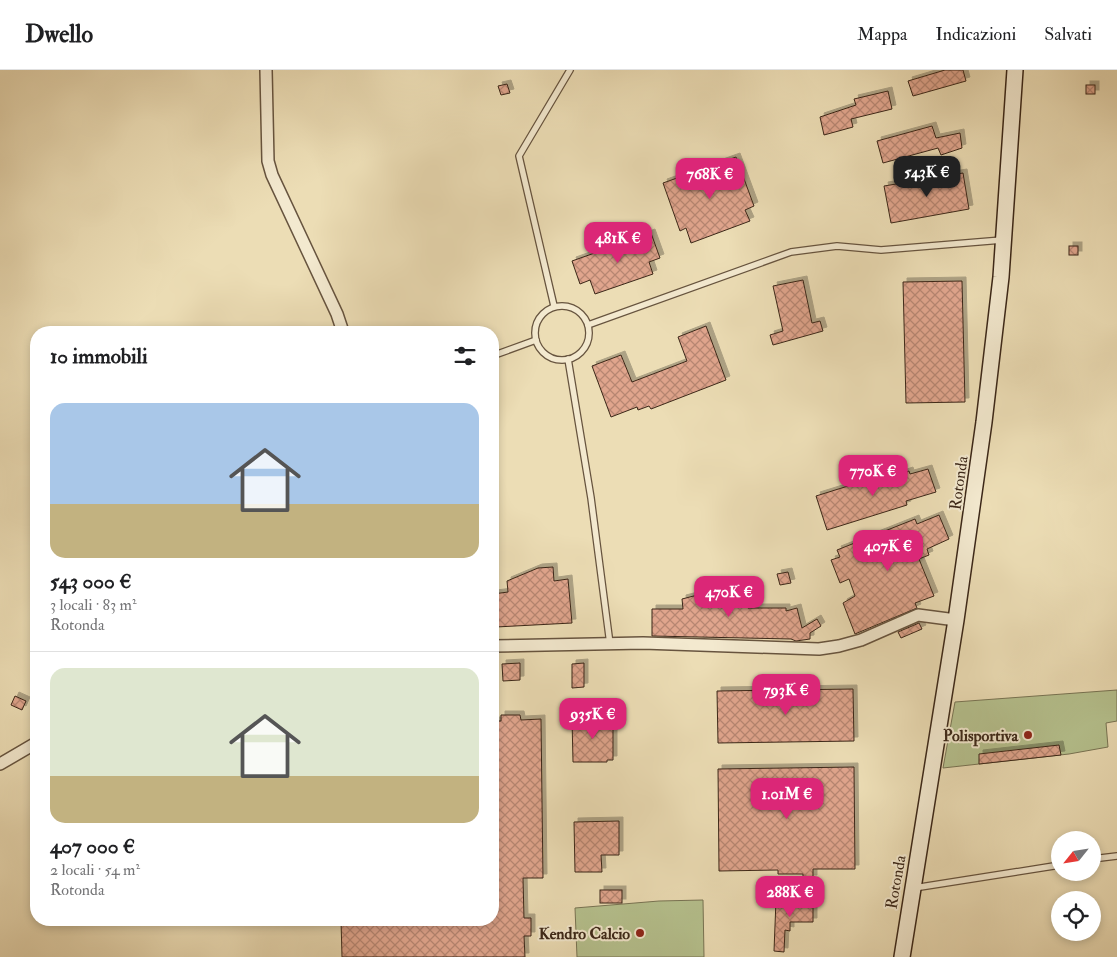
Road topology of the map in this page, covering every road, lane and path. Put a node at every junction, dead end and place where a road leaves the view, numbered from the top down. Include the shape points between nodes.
1 (266, 70) edge
2 (570, 70) edge
3 (1015, 70) edge
4 (1004, 240) junction
5 (554, 306) junction
6 (588, 325) junction
7 (341, 326) edge
8 (536, 340) junction
9 (499, 353) edge
10 (568, 360) junction
11 (956, 620) junction
12 (610, 644) junction
13 (499, 646) edge
14 (30, 746) edge
15 (0, 764) edge
16 (1117, 856) edge
17 (1101, 859) edge
18 (1051, 866) edge
19 (912, 888) junction
20 (902, 957) edge

1 - 7 street via 268,161 272,175
2 - 5 lane via 519,156
3 - 4 main road, Rotonda
4 - 6 lane via 881,250 837,246 791,252
4 - 11 main road, Rotonda via 984,422
5 - 6 lane via 562,305 579,311
5 - 8 lane via 539,317 535,326
6 - 10 lane via 588,343
8 - 9 lane
8 - 10 lane via 542,352 550,357
10 - 12 lane via 591,498
11 - 12 street via 918,615 861,640 819,649
11 - 19 main road, Rotonda
12 - 13 street
14 - 15 street
16 - 17 lane
18 - 19 lane
19 - 20 main road, Rotonda

